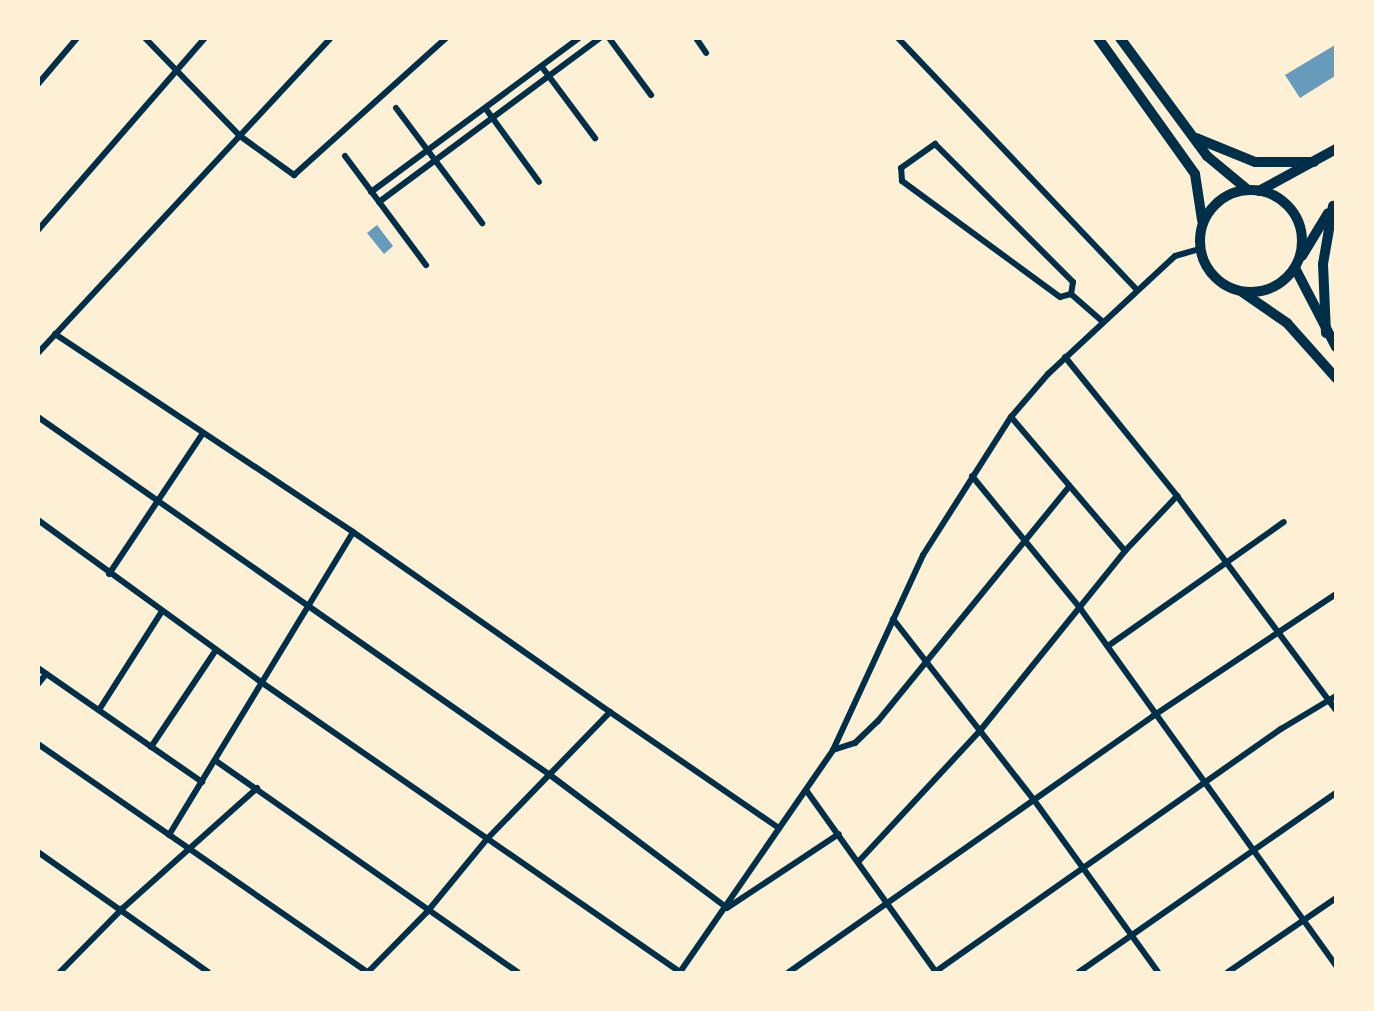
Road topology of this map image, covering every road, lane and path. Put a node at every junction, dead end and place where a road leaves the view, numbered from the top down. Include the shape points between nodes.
1 (77, 38) edge
2 (145, 38) edge
3 (205, 38) edge
4 (331, 38) edge
5 (446, 38) edge
6 (579, 38) edge
7 (600, 38) edge
8 (610, 38) edge
9 (696, 38) edge
10 (898, 38) edge
11 (1098, 38) edge
12 (1120, 38) edge
13 (706, 52) dead end
14 (542, 67) junction
15 (178, 70) junction
16 (550, 77) junction
17 (38, 84) edge
18 (651, 95) dead end
19 (396, 108) dead end
20 (486, 109) junction
21 (493, 119) junction
22 (240, 136) junction
23 (1191, 136) junction
24 (595, 138) dead end
25 (1335, 149) edge
26 (429, 151) junction
27 (345, 156) dead end
28 (436, 160) junction
29 (1314, 162) junction
30 (539, 182) dead end
31 (1254, 190) junction
32 (371, 192) junction
33 (379, 202) junction
34 (1334, 204) edge
35 (482, 223) dead end
36 (1201, 225) junction
37 (38, 230) edge
38 (1200, 249) junction
39 (1297, 264) junction
40 (426, 265) dead end
41 (1137, 290) junction
42 (1242, 292) junction
43 (1071, 294) junction
44 (1102, 321) junction
45 (1326, 333) junction
46 (55, 334) junction
47 (1335, 347) edge
48 (38, 353) edge
49 (1065, 357) junction
50 (1335, 378) edge
51 (1011, 416) junction
52 (38, 417) edge
53 (203, 433) junction
54 (972, 476) junction
55 (1070, 486) junction
56 (1177, 496) junction
57 (159, 499) junction
58 (38, 520) edge
59 (1284, 522) dead end
60 (353, 532) junction
61 (1027, 538) junction
62 (1125, 551) junction
63 (1225, 563) junction
64 (108, 574) junction
65 (1335, 594) edge
66 (1080, 608) junction
67 (310, 609) junction
68 (162, 611) junction
69 (893, 619) junction
70 (1276, 632) junction
71 (1108, 646) junction
72 (216, 650) junction
73 (925, 665) junction
74 (38, 668) edge
75 (46, 674) junction
76 (38, 684) edge
77 (264, 684) junction
78 (1335, 696) edge
79 (1328, 701) junction
80 (99, 709) junction
81 (1335, 710) edge
82 (610, 712) junction
83 (1153, 716) junction
84 (979, 732) junction
85 (38, 744) edge
86 (151, 747) junction
87 (833, 750) junction
88 (216, 761) junction
89 (550, 775) junction
90 (202, 782) junction
91 (1202, 784) junction
92 (257, 788) junction
93 (806, 790) junction
94 (1335, 793) edge
95 (1034, 800) junction
96 (779, 828) junction
97 (839, 834) junction
98 (169, 835) junction
99 (487, 839) junction
100 (188, 849) junction
101 (38, 852) edge
102 (1253, 852) junction
103 (859, 861) junction
104 (1084, 867) junction
105 (1335, 898) edge
106 (888, 903) junction
107 (727, 908) junction
108 (120, 911) junction
109 (427, 912) junction
110 (1303, 920) junction
111 (1132, 935) junction
112 (1335, 966) edge
113 (60, 972) edge
114 (208, 972) edge
115 (367, 972) edge
116 (517, 972) edge
117 (680, 972) edge
118 (789, 972) edge
119 (935, 972) edge
120 (1079, 972) edge
121 (1158, 972) edge
122 (1228, 972) edge

1 - 17 street
2 - 15 street
3 - 15 street
4 - 22 street
5 - 22 street via 299,174 290,173
6 - 14 street
7 - 16 street
8 - 18 street
9 - 13 street
10 - 41 street
11 - 36 highway via 1195,174 1203,208
12 - 23 highway
14 - 16 street
14 - 20 street
15 - 22 street
15 - 37 street
16 - 21 street
16 - 24 street
19 - 26 street
20 - 21 street
20 - 26 street
21 - 28 street
21 - 30 street
22 - 46 street
23 - 29 highway via 1255,162
23 - 31 highway via 1222,170
25 - 29 highway
26 - 28 street
26 - 32 street
27 - 32 street
28 - 33 street
28 - 35 street
29 - 31 highway
31 - 36 highway via 1219,200
31 - 39 highway via 1286,204 1296,216 1302,245
32 - 33 street
33 - 40 street
34 - 39 highway
34 - 45 highway via 1323,264
36 - 38 highway
38 - 41 street via 1175,256
38 - 42 highway via 1218,281
39 - 42 highway via 1272,288
39 - 45 main road
41 - 44 street
42 - 50 main road via 1287,323
43 - 43 street via 1073,282 941,146 930,145 901,168 905,184 1060,297
43 - 44 street
44 - 49 street
45 - 47 main road
46 - 48 street
46 - 53 street
49 - 51 street
49 - 56 street
51 - 54 street
51 - 55 street
52 - 57 street
53 - 57 street
53 - 60 street
54 - 61 street
54 - 69 street via 923,555
55 - 61 street
55 - 62 street
56 - 62 street
56 - 63 street
57 - 64 street
57 - 67 street
58 - 64 street
59 - 63 street
60 - 67 street
60 - 82 street
61 - 66 street
61 - 73 street
62 - 66 street
63 - 70 street
63 - 71 street
64 - 68 street
65 - 70 street
66 - 71 street
66 - 84 street
67 - 77 street
67 - 89 street
68 - 72 street
68 - 80 street
69 - 73 street
69 - 87 street
70 - 79 street
70 - 83 street
71 - 83 street
72 - 77 street
72 - 86 street
73 - 84 street
73 - 87 street via 855,743
74 - 75 street
75 - 76 street
75 - 80 street
77 - 88 street
77 - 99 street
78 - 79 street
79 - 81 street
79 - 91 street
80 - 86 street
82 - 89 street
82 - 96 street
83 - 91 street
83 - 95 street
84 - 95 street
84 - 103 street
85 - 98 street
86 - 90 street
87 - 93 street
88 - 90 street
88 - 92 street
89 - 99 street
89 - 107 street
90 - 98 street
91 - 102 street
91 - 104 street
92 - 100 street
92 - 109 street
93 - 96 street
93 - 97 street
94 - 102 street
95 - 104 street
95 - 106 street
96 - 107 street
97 - 103 street
97 - 107 street
98 - 100 street
99 - 109 street
99 - 117 street
100 - 108 street
100 - 115 street
101 - 108 street
102 - 110 street
102 - 111 street
103 - 106 street
104 - 111 street
104 - 119 street
105 - 110 street
106 - 118 street
106 - 119 street
107 - 117 street
108 - 113 street
108 - 114 street
109 - 115 street
109 - 116 street
110 - 112 street
110 - 122 street
111 - 120 street
111 - 121 street

